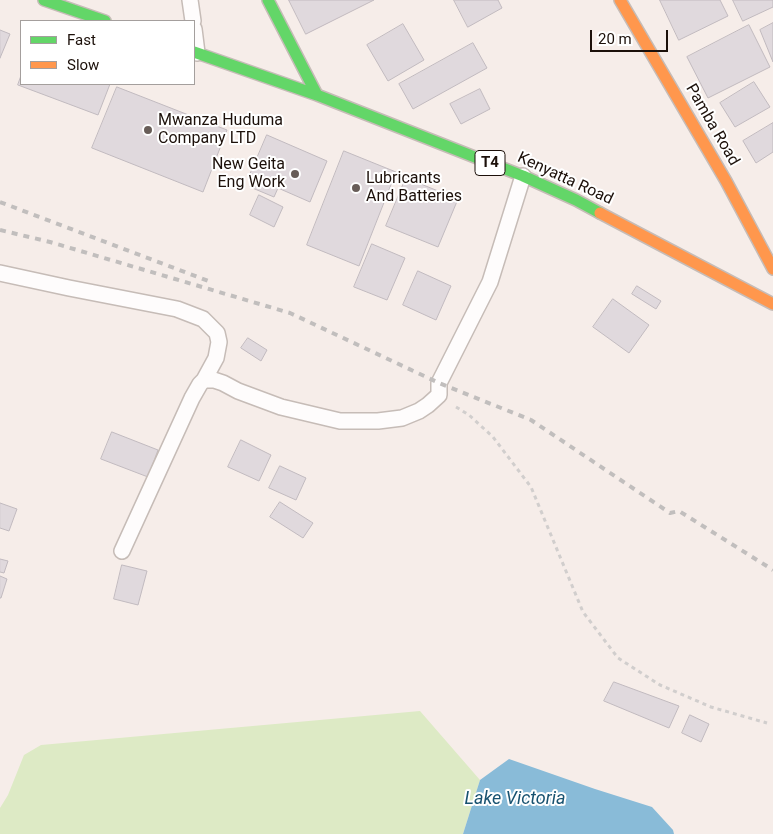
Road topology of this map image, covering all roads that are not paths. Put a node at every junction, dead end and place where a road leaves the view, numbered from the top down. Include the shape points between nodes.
1 (44, 0) edge
2 (190, 0) edge
3 (268, 0) edge
4 (620, 0) edge
5 (102, 20) edge
6 (193, 20) edge
7 (195, 53) edge
8 (318, 95) junction
9 (523, 176) junction
10 (773, 268) edge
11 (0, 273) edge
12 (773, 304) edge
13 (204, 380) junction
14 (122, 552) dead end

1 - 5 main road
2 - 6 lane
3 - 8 main road
4 - 10 main road, Pamba Road
7 - 8 main road, Kenyatta Road / T4
8 - 9 main road, Kenyatta Road / T4
9 - 12 main road, Kenyatta Road / T4 via 576,200
9 - 13 lane via 490,282 439,383 439,395 419,411 402,418 340,421 280,407 223,382
11 - 13 lane via 177,309 203,319 217,332 219,342 216,358
13 - 14 lane via 192,398

